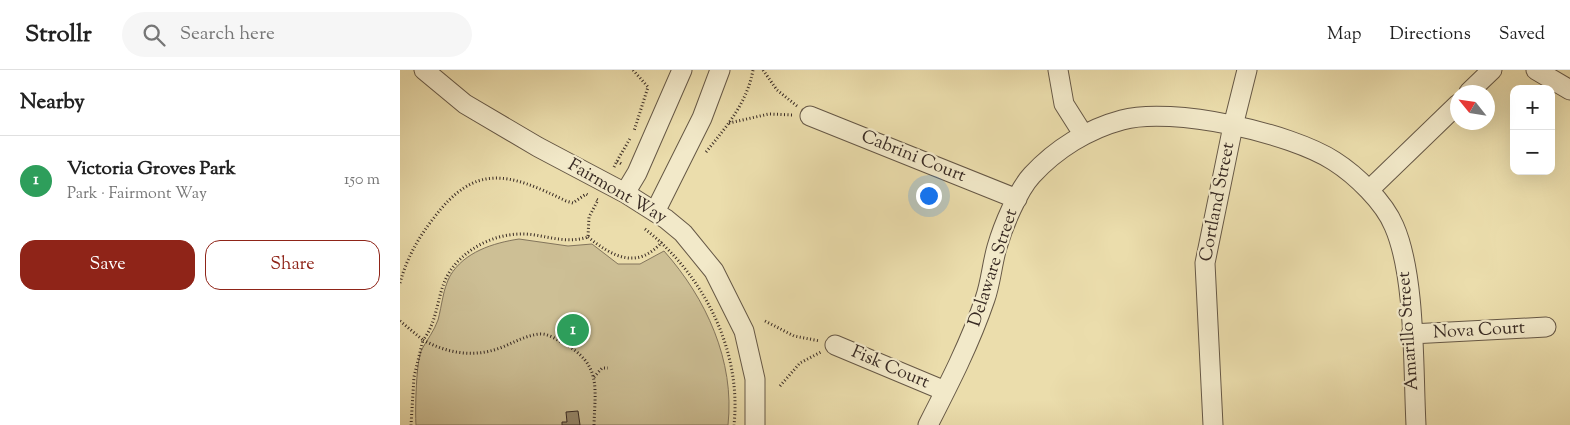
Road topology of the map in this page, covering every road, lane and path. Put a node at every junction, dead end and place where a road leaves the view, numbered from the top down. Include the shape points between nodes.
1 (424, 70) edge
2 (633, 70) edge
3 (682, 70) edge
4 (720, 70) edge
5 (753, 70) edge
6 (763, 70) edge
7 (1058, 70) edge
8 (1247, 70) edge
9 (1492, 70) edge
10 (1536, 70) edge
11 (1476, 85) edge
12 (1570, 90) edge
13 (1450, 112) edge
14 (810, 116) junction
15 (729, 124) junction
16 (1232, 126) junction
17 (1083, 134) junction
18 (702, 159) dead end
19 (617, 161) dead end
20 (1369, 190) junction
21 (625, 193) junction
22 (1017, 199) junction
23 (598, 200) junction
24 (605, 203) dead end
25 (656, 212) junction
26 (638, 224) dead end
27 (588, 237) junction
28 (663, 242) junction
29 (400, 283) edge
30 (400, 321) edge
31 (765, 321) dead end
32 (1546, 327) dead end
33 (1411, 334) junction
34 (423, 340) junction
35 (835, 345) junction
36 (608, 368) dead end
37 (594, 377) junction
38 (780, 386) dead end
39 (945, 391) junction
40 (411, 425) edge
41 (594, 425) edge
42 (734, 425) edge
43 (755, 425) edge
44 (928, 425) edge
45 (1213, 425) edge
46 (1416, 425) edge

1 - 21 street, Fairmont Way via 465,104
2 - 19 path via 648,87 633,134
3 - 21 street
4 - 25 street via 702,118
5 - 15 path via 744,99
6 - 14 path via 777,90
7 - 17 street via 1064,104
8 - 16 street, Cortland Street
9 - 11 street
10 - 12 street
13 - 20 street
14 - 15 path via 769,114
14 - 22 street, Cabrini Court
15 - 18 path
16 - 17 street, Delaware Street via 1161,115 1124,119
16 - 20 street, Amarillo Street via 1288,140 1334,160
16 - 45 street, Cortland Street via 1205,263
17 - 22 street, Delaware Street via 1030,176
20 - 33 street, Amarillo Street via 1394,225 1406,271
21 - 25 street, Fairmont Way
22 - 39 street, Delaware Street via 997,246 986,296
23 - 24 path
23 - 27 path via 589,217
23 - 29 path via 586,194 573,203 521,181 504,179 484,178 465,185 444,204 421,235 403,269
25 - 43 street, Fairmont Way via 683,233 714,271 744,332 755,380
26 - 28 path
27 - 28 path via 617,257 647,256
27 - 34 path via 560,240 514,234 480,244 452,267
28 - 42 path via 692,276 719,325 729,357
30 - 34 path
31 - 35 path via 794,336
32 - 33 street, Nova Court
33 - 46 street, Amarillo Street
34 - 37 path via 436,347 466,354 499,348 541,333 571,347 585,360
34 - 40 path via 414,377
35 - 38 path via 800,363
35 - 39 street, Fisk Court
36 - 37 path via 602,368
37 - 41 path via 597,390
39 - 44 street, Delaware Street

